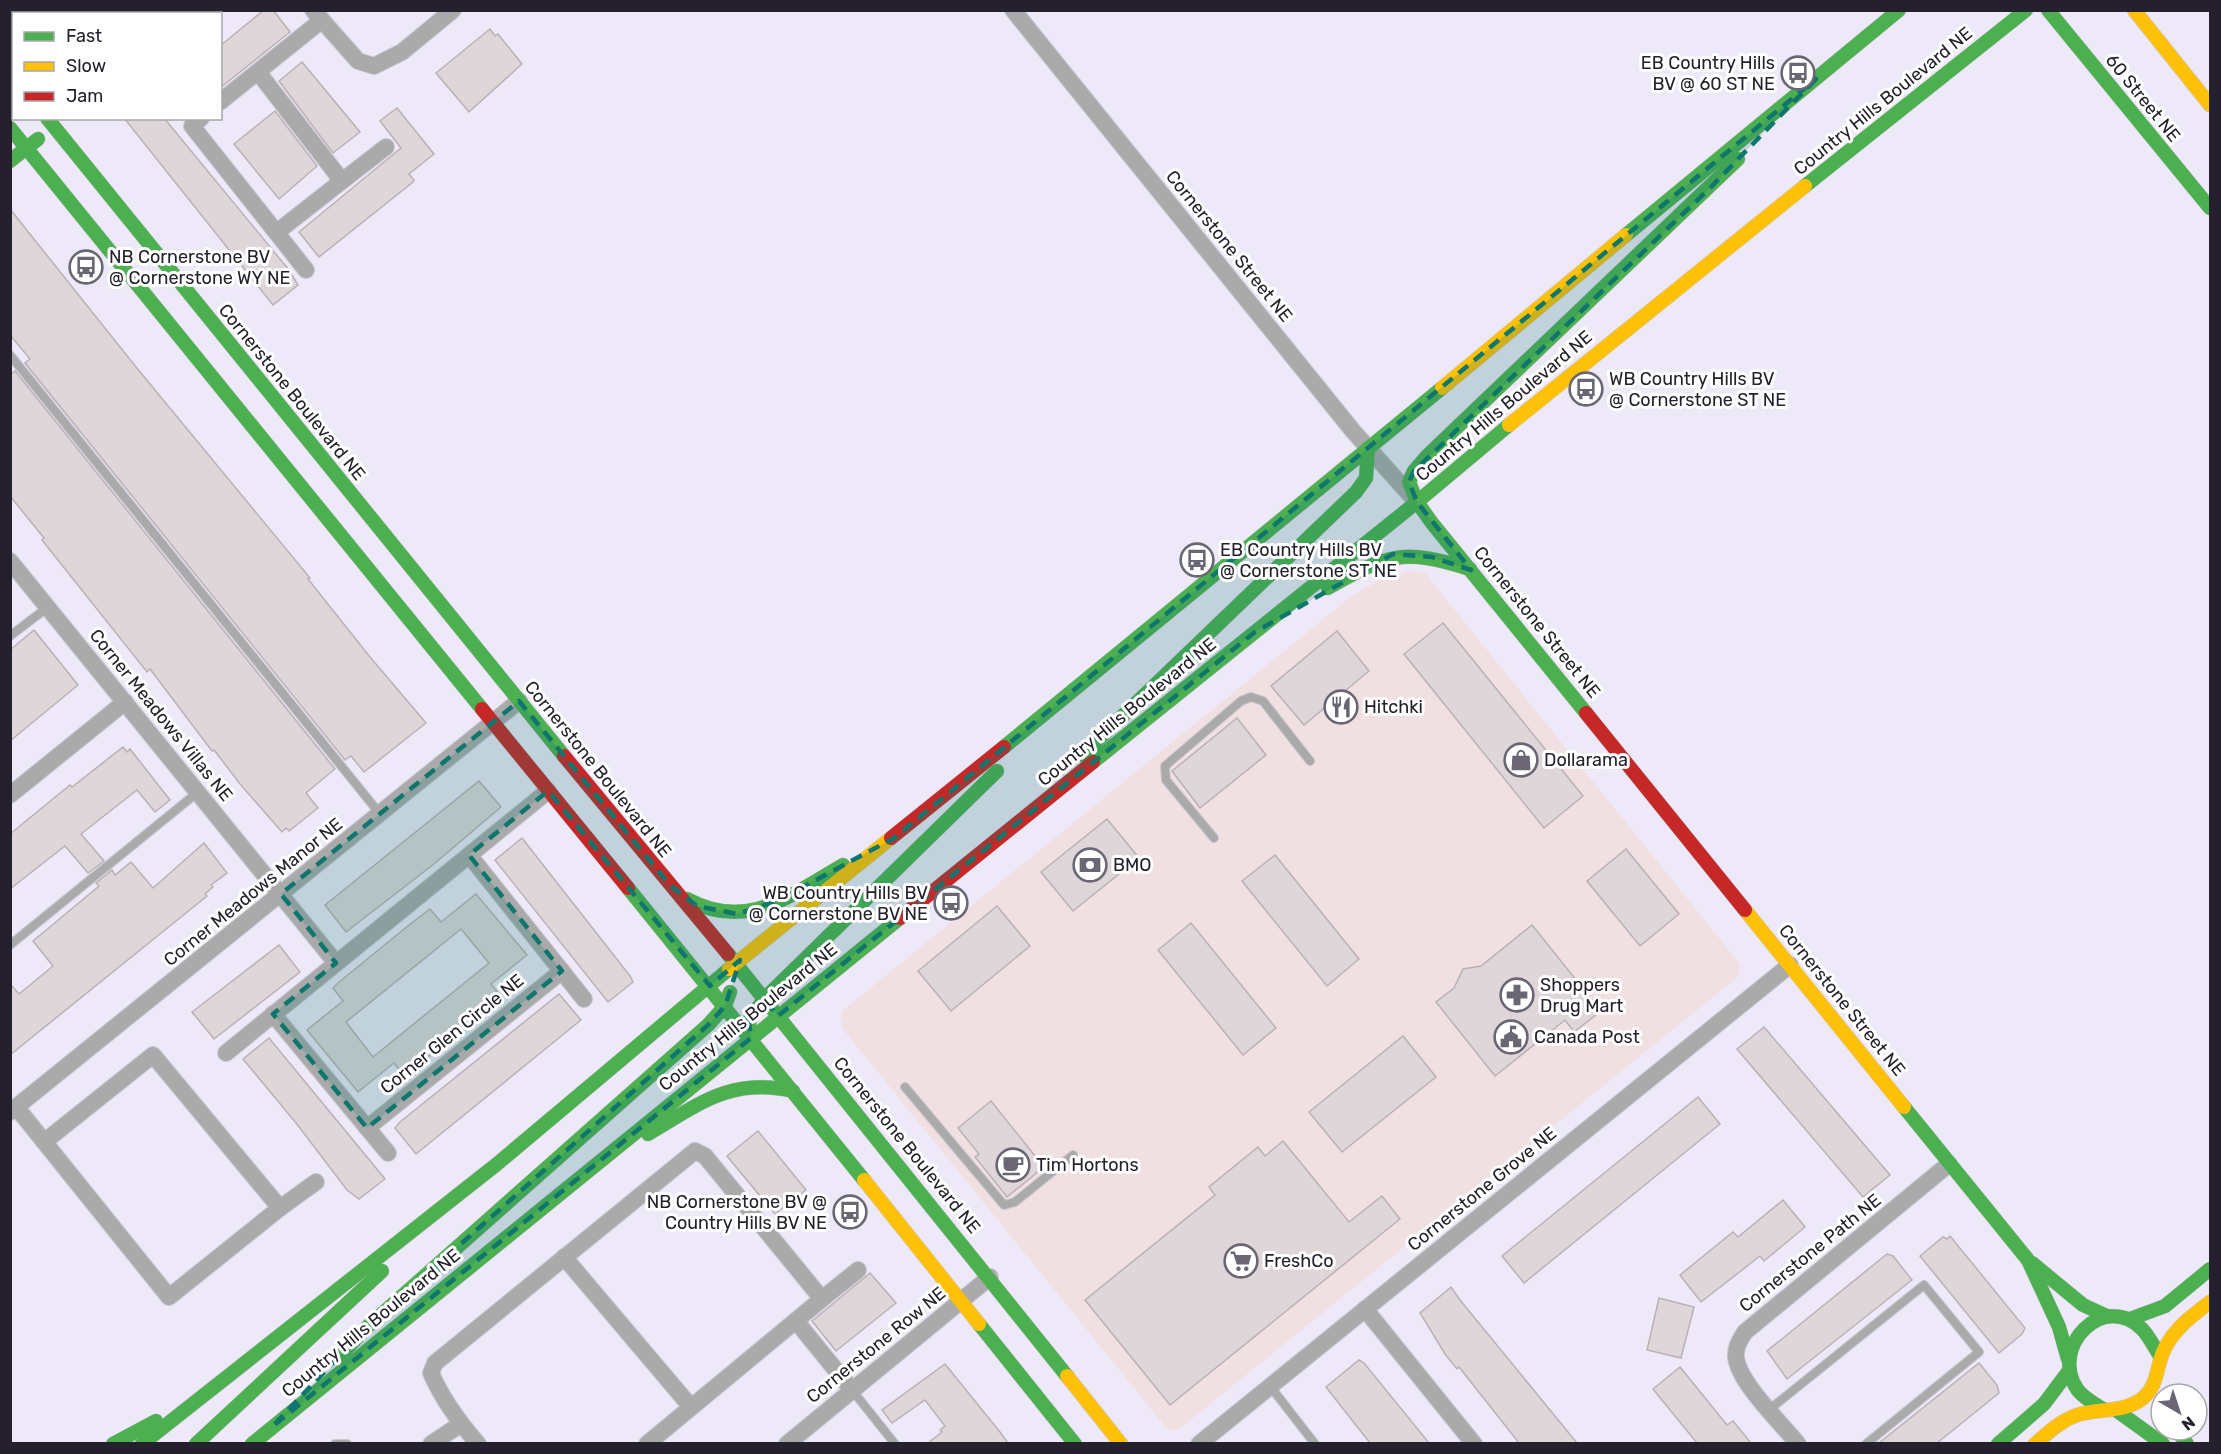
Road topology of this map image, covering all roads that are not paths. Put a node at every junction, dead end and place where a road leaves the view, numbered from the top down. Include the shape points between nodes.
1 (453, 10) edge
2 (1013, 10) edge
3 (1899, 10) edge
4 (2026, 10) edge
5 (2048, 10) edge
6 (2134, 10) edge
7 (317, 15) edge
8 (258, 72) junction
9 (1816, 79) junction
10 (222, 100) edge
11 (2211, 105) edge
12 (54, 121) edge
13 (193, 121) edge
14 (10, 127) edge
15 (28, 147) junction
16 (386, 147) dead end
17 (10, 161) edge
18 (342, 181) junction
19 (2211, 208) edge
20 (277, 232) junction
21 (306, 270) dead end
22 (10, 355) edge
23 (1368, 448) junction
24 (1417, 502) junction
25 (10, 561) edge
26 (1471, 570) junction
27 (48, 607) junction
28 (1255, 632) junction
29 (10, 636) edge
30 (1101, 669) junction
31 (519, 701) junction
32 (125, 702) junction
33 (493, 723) junction
34 (1310, 761) dead end
35 (548, 791) junction
36 (198, 792) junction
37 (10, 795) edge
38 (380, 814) junction
39 (1029, 814) junction
40 (894, 838) junction
41 (1214, 838) dead end
42 (469, 855) junction
43 (670, 885) junction
44 (281, 894) junction
45 (10, 945) edge
46 (336, 963) junction
47 (735, 964) junction
48 (1790, 965) junction
49 (562, 971) junction
50 (710, 986) junction
51 (584, 999) dead end
52 (764, 999) junction
53 (725, 1006) junction
54 (273, 1014) junction
55 (778, 1016) junction
56 (750, 1038) junction
57 (225, 1053) dead end
58 (905, 1087) dead end
59 (793, 1091) junction
60 (14, 1110) edge
61 (367, 1128) junction
62 (44, 1142) junction
63 (388, 1153) dead end
64 (1072, 1155) dead end
65 (597, 1162) junction
66 (496, 1164) junction
67 (1949, 1164) junction
68 (316, 1182) dead end
69 (280, 1208) junction
70 (564, 1257) junction
71 (2028, 1260) junction
72 (2211, 1269) edge
73 (858, 1270) dead end
74 (990, 1277) junction
75 (822, 1299) junction
76 (963, 1300) junction
77 (2211, 1302) edge
78 (1365, 1309) junction
79 (2106, 1316) junction
80 (2130, 1319) junction
81 (796, 1321) junction
82 (2160, 1356) junction
83 (2068, 1366) junction
84 (2157, 1380) joint
85 (1270, 1386) junction
86 (852, 1390) junction
87 (200, 1398) junction
88 (691, 1407) junction
89 (1770, 1409) junction
90 (2110, 1409) junction
91 (461, 1424) junction
92 (272, 1427) junction
93 (113, 1443) edge
94 (142, 1443) edge
95 (196, 1443) edge
96 (252, 1443) edge
97 (334, 1443) edge
98 (346, 1443) edge
99 (431, 1443) edge
100 (478, 1443) edge
101 (647, 1443) edge
102 (787, 1443) edge
103 (895, 1443) edge
104 (1076, 1443) edge
105 (1121, 1443) edge
106 (1199, 1443) edge
107 (1315, 1443) edge
108 (1474, 1443) edge
109 (1798, 1443) edge
110 (1866, 1443) edge
111 (1998, 1443) edge
112 (2035, 1443) edge
113 (2163, 1443) edge

1 - 7 street via 402,52 374,66 358,61
2 - 23 street, Cornerstone Street NE
3 - 9 main road
4 - 24 main road, Country Hills Boulevard NE via 1558,383
5 - 19 main road, 60 Street NE
6 - 11 main road
7 - 8 street
8 - 10 street
8 - 18 street
9 - 23 main road
9 - 24 main road via 1710,188 1427,456 1409,482
12 - 15 main road
12 - 31 main road, Cornerstone Boulevard NE
13 - 20 street
14 - 15 main road
15 - 17 main road
15 - 33 main road
16 - 18 street
18 - 20 street
20 - 21 street
22 - 38 lane
23 - 24 street, Cornerstone Street NE
23 - 30 main road
23 - 39 main road via 1366,478 1356,492 1076,760
24 - 26 main road, Cornerstone Street NE
24 - 28 main road, Country Hills Boulevard NE
25 - 27 street, Corner Meadows Villas NE
26 - 28 main road via 1432,556 1393,554
26 - 48 main road, Cornerstone Street NE
27 - 29 lane
27 - 32 street, Corner Meadows Villas NE
28 - 39 main road, Country Hills Boulevard NE
30 - 40 main road
30 - 52 main road
31 - 33 street, Corner Meadows Manor NE
31 - 43 main road, Cornerstone Boulevard NE
32 - 36 street, Corner Meadows Villas NE
32 - 37 street
33 - 35 main road
33 - 38 street, Corner Meadows Manor NE
34 - 41 lane via 1263,701 1241,701 1165,766 1166,780
35 - 42 street
35 - 50 main road
36 - 44 street, Corner Meadows Villas NE
36 - 45 lane
38 - 44 street, Corner Meadows Manor NE
39 - 55 main road, Country Hills Boulevard NE
40 - 43 main road via 777,901 737,914 713,913
40 - 47 main road
42 - 46 street
42 - 49 street
43 - 47 main road, Cornerstone Boulevard NE
44 - 46 street
44 - 60 street, Corner Meadows Manor NE
46 - 54 street
47 - 50 main road
47 - 52 main road, Cornerstone Boulevard NE
47 - 53 main road
48 - 67 main road, Cornerstone Street NE
48 - 78 street, Cornerstone Grove NE
49 - 51 street
49 - 61 street, Corner Glen Circle NE
50 - 53 main road
50 - 66 main road
52 - 55 main road, Cornerstone Boulevard NE
52 - 56 main road via 749,1021
53 - 56 main road
53 - 92 main road via 366,1328
54 - 57 street
54 - 61 street
55 - 56 main road, Country Hills Boulevard NE
55 - 74 main road, Cornerstone Boulevard NE
56 - 59 main road
56 - 65 main road, Country Hills Boulevard NE
58 - 64 lane via 1004,1205 1015,1202
59 - 65 main road via 767,1085 733,1091
59 - 76 main road
60 - 62 street
61 - 63 street
62 - 69 street via 153,1054
62 - 69 street via 169,1297
65 - 92 main road, Country Hills Boulevard NE
66 - 87 main road
66 - 95 main road
67 - 71 main road, Cornerstone Street NE
67 - 89 street, Cornerstone Path NE via 1745,1332 1737,1343 1738,1366
68 - 69 street
70 - 75 street via 695,1151 705,1155
70 - 88 street
70 - 91 street via 430,1372
71 - 79 main road, Cornerstone Street NE via 2083,1305
71 - 83 main road, Cornerstone Street NE via 2059,1327
72 - 80 main road via 2165,1306
73 - 75 street
74 - 76 street, Cornerstone Row NE
74 - 105 main road, Cornerstone Boulevard NE
75 - 81 street
76 - 86 street, Cornerstone Row NE
76 - 104 main road
77 - 82 main road via 2178,1328
78 - 85 street, Cornerstone Grove NE
78 - 108 street
79 - 80 main road
79 - 83 main road via 2074,1337
80 - 82 main road via 2145,1329
81 - 86 street
81 - 88 street
82 - 84 main road
83 - 90 main road via 2080,1395
83 - 111 main road via 2044,1404
84 - 90 main road via 2143,1399 2130,1407
85 - 106 street, Cornerstone Grove NE
85 - 107 lane
86 - 102 street, Cornerstone Row NE
86 - 103 lane
87 - 93 main road
87 - 94 main road
88 - 101 street
89 - 109 street, Cornerstone Path NE
89 - 110 lane via 1924,1285 1979,1353
90 - 112 main road via 2070,1418
90 - 113 main road
91 - 99 street
91 - 100 street
92 - 96 main road, Country Hills Boulevard NE
97 - 98 lane

